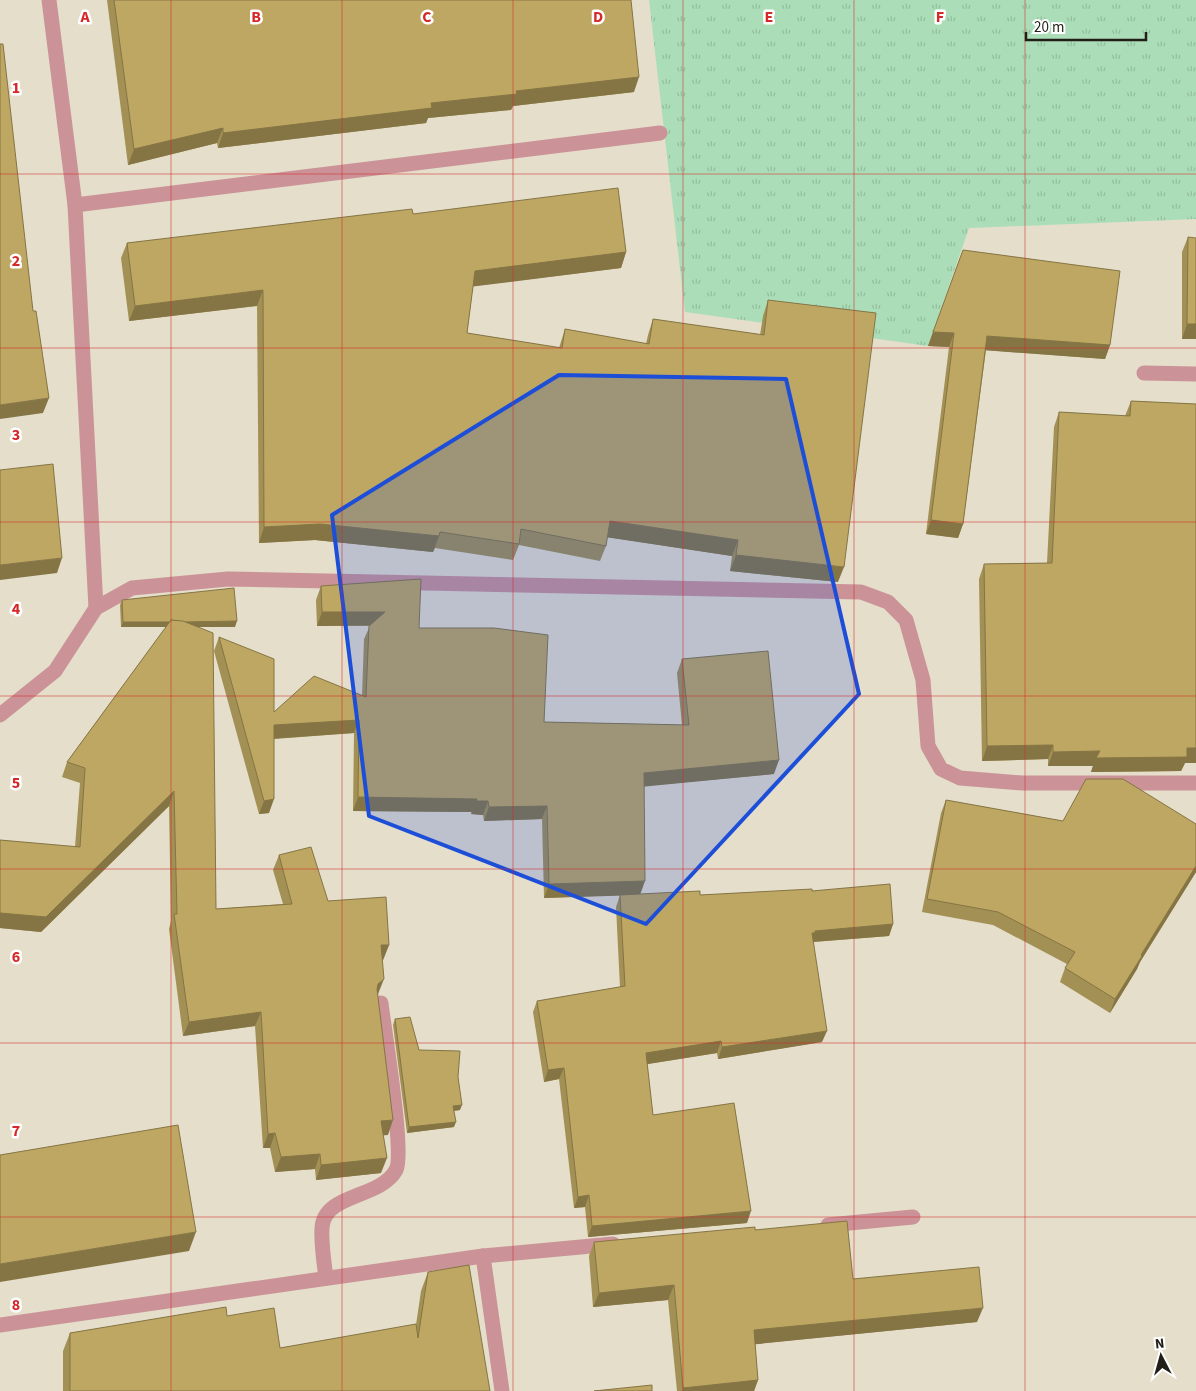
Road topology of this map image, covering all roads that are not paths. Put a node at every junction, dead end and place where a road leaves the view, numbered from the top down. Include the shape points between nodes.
1 (49, 0) edge
2 (660, 133) dead end
3 (75, 205) junction
4 (1144, 373) dead end
5 (1196, 374) edge
6 (96, 608) junction
7 (0, 714) edge
8 (1196, 783) edge
9 (381, 1003) edge
10 (913, 1217) dead end
11 (815, 1226) edge
12 (630, 1242) edge
13 (483, 1256) junction
14 (326, 1278) junction
15 (0, 1325) edge
16 (502, 1391) edge

1 - 3 street
2 - 3 street
3 - 6 street
4 - 5 street
6 - 7 street via 55,671
6 - 8 street via 132,588 228,579 861,592 888,602 906,620 923,680 928,746 941,769 960,778 1022,783
9 - 14 street via 398,1134 397,1169 382,1186 336,1204 326,1216 322,1227
10 - 11 street
12 - 13 street
13 - 14 street
13 - 16 street
14 - 15 street

